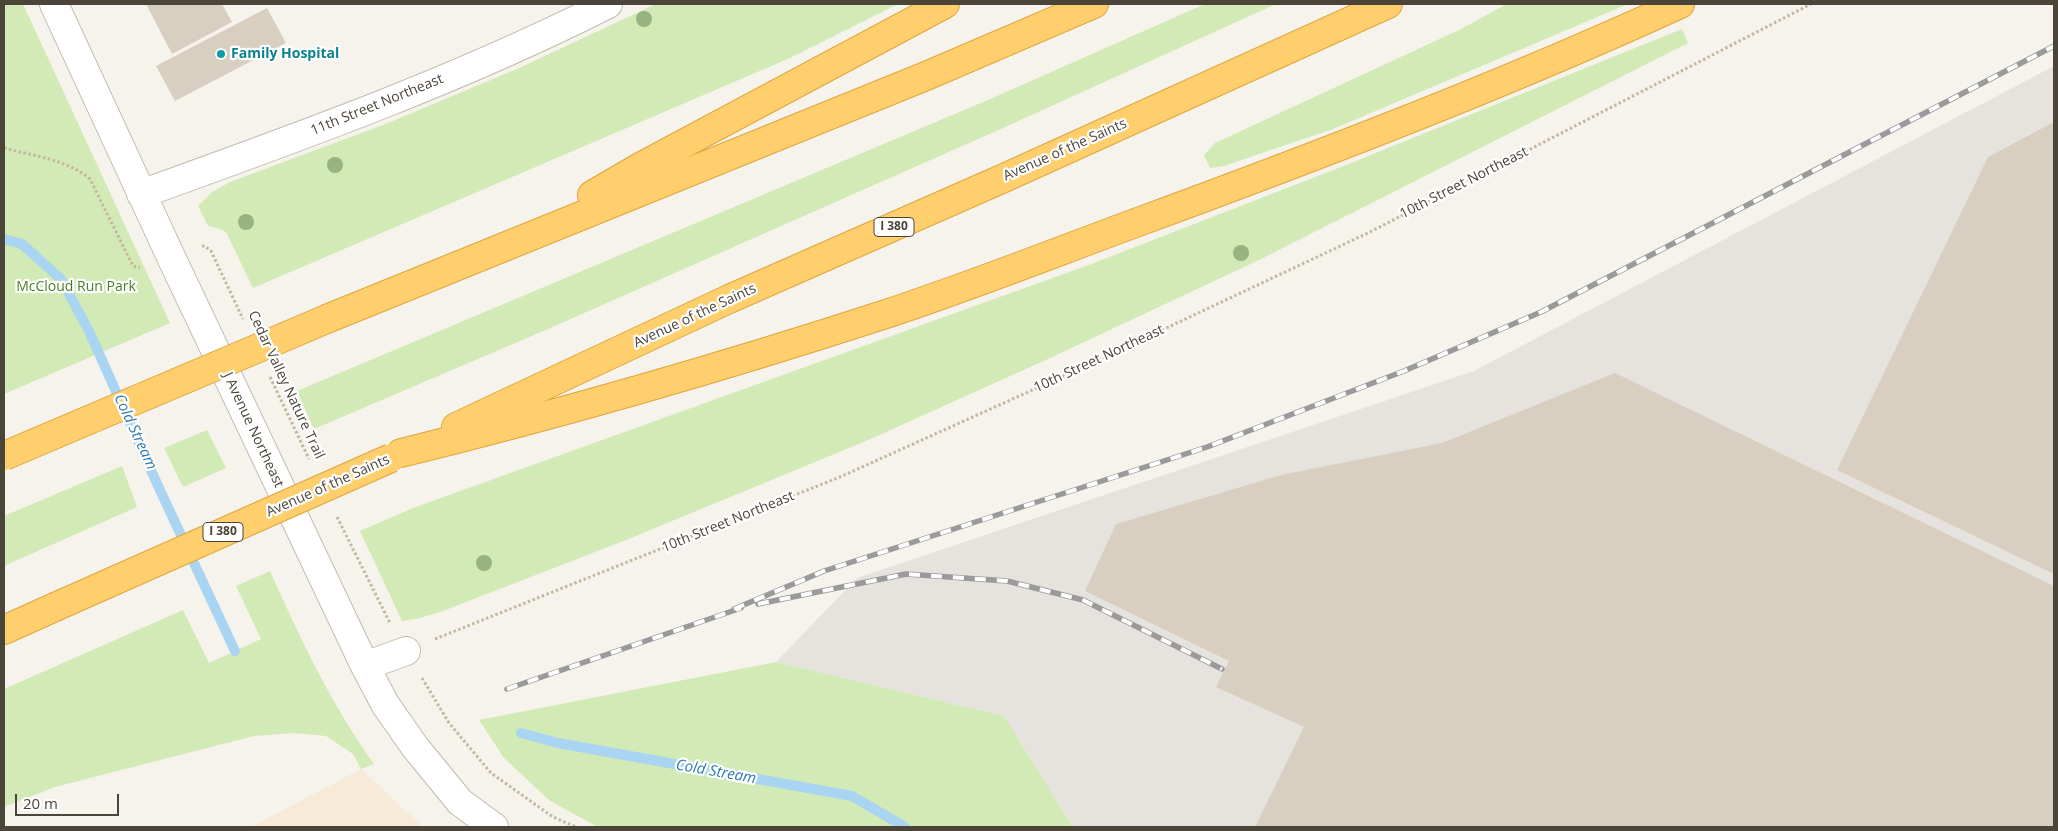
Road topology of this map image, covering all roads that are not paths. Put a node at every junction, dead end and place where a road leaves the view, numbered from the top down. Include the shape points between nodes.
1 (54, 4) edge
2 (608, 4) edge
3 (945, 4) edge
4 (1094, 4) edge
5 (1388, 4) edge
6 (1680, 4) edge
7 (141, 194) junction
8 (508, 244) junction
9 (396, 455) junction
10 (4, 456) edge
11 (4, 630) edge
12 (406, 651) road end
13 (365, 666) junction
14 (494, 827) edge

1 - 7 street, J Avenue Northeast
2 - 7 street, 11th Street Northeast via 448,77
3 - 8 highway via 640,167
4 - 8 highway via 926,76
5 - 9 highway, Avenue of the Saints / I 380 via 729,299
6 - 9 highway via 1446,104 1215,194 888,313 520,424
7 - 13 street, J Avenue Northeast
8 - 10 highway, bridge
9 - 11 highway, Avenue of the Saints / I 380, bridge
12 - 13 street
13 - 14 street, J Avenue Northeast via 385,704 415,747 460,802

